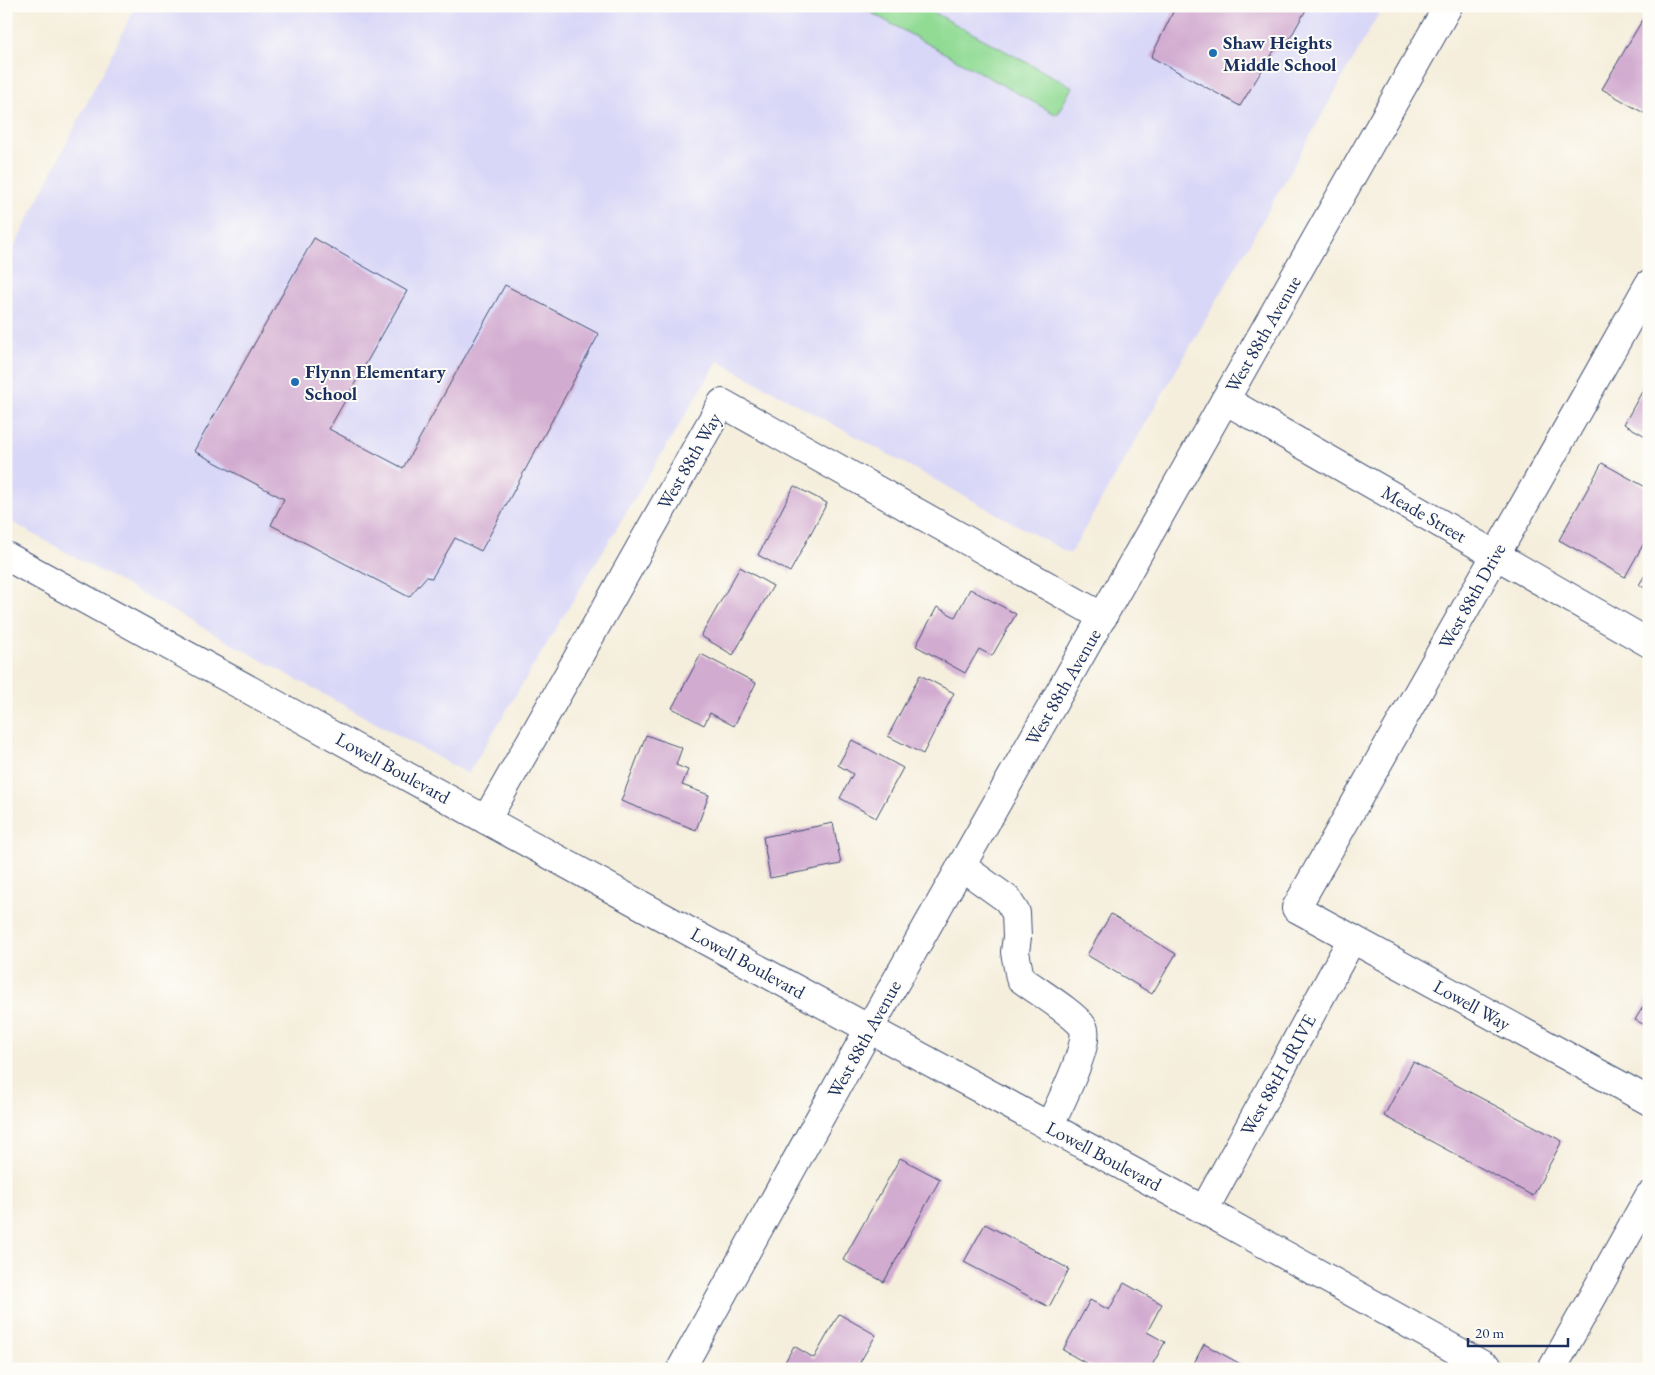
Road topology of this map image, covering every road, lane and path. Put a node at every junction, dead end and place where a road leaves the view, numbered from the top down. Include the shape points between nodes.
1 (1448, 6) edge
2 (1649, 284) edge
3 (1225, 400) junction
4 (1496, 555) junction
5 (6, 556) edge
6 (1103, 617) junction
7 (1649, 643) edge
8 (486, 820) junction
9 (962, 866) junction
10 (1296, 908) joint
11 (1352, 939) junction
12 (869, 1029) junction
13 (1649, 1101) edge
14 (1049, 1127) junction
15 (1649, 1196) edge
16 (1204, 1210) junction
17 (681, 1369) edge
18 (1490, 1369) edge
19 (1552, 1369) edge

1 - 3 street, West 88th Avenue
2 - 4 street, West 88th Drive
3 - 4 street, Meade Street
3 - 6 street, West 88th Avenue
4 - 7 street, Meade Street
4 - 10 street, West 88th Drive
5 - 8 street, Lowell Boulevard
6 - 8 street, West 88th Way via 722,403
6 - 9 street, West 88th Avenue
8 - 12 street, Lowell Boulevard
9 - 12 street, West 88th Avenue
9 - 14 street via 1007,899 1016,913 1015,952 1020,978 1078,1020 1085,1030 1077,1065
10 - 11 street, Lowell Way
11 - 13 street, Lowell Way
11 - 16 street, West 88tH dRIVE
12 - 14 street, Lowell Boulevard
12 - 17 street, West 88th Avenue
14 - 16 street, Lowell Boulevard
15 - 19 street
16 - 18 street, Lowell Boulevard

